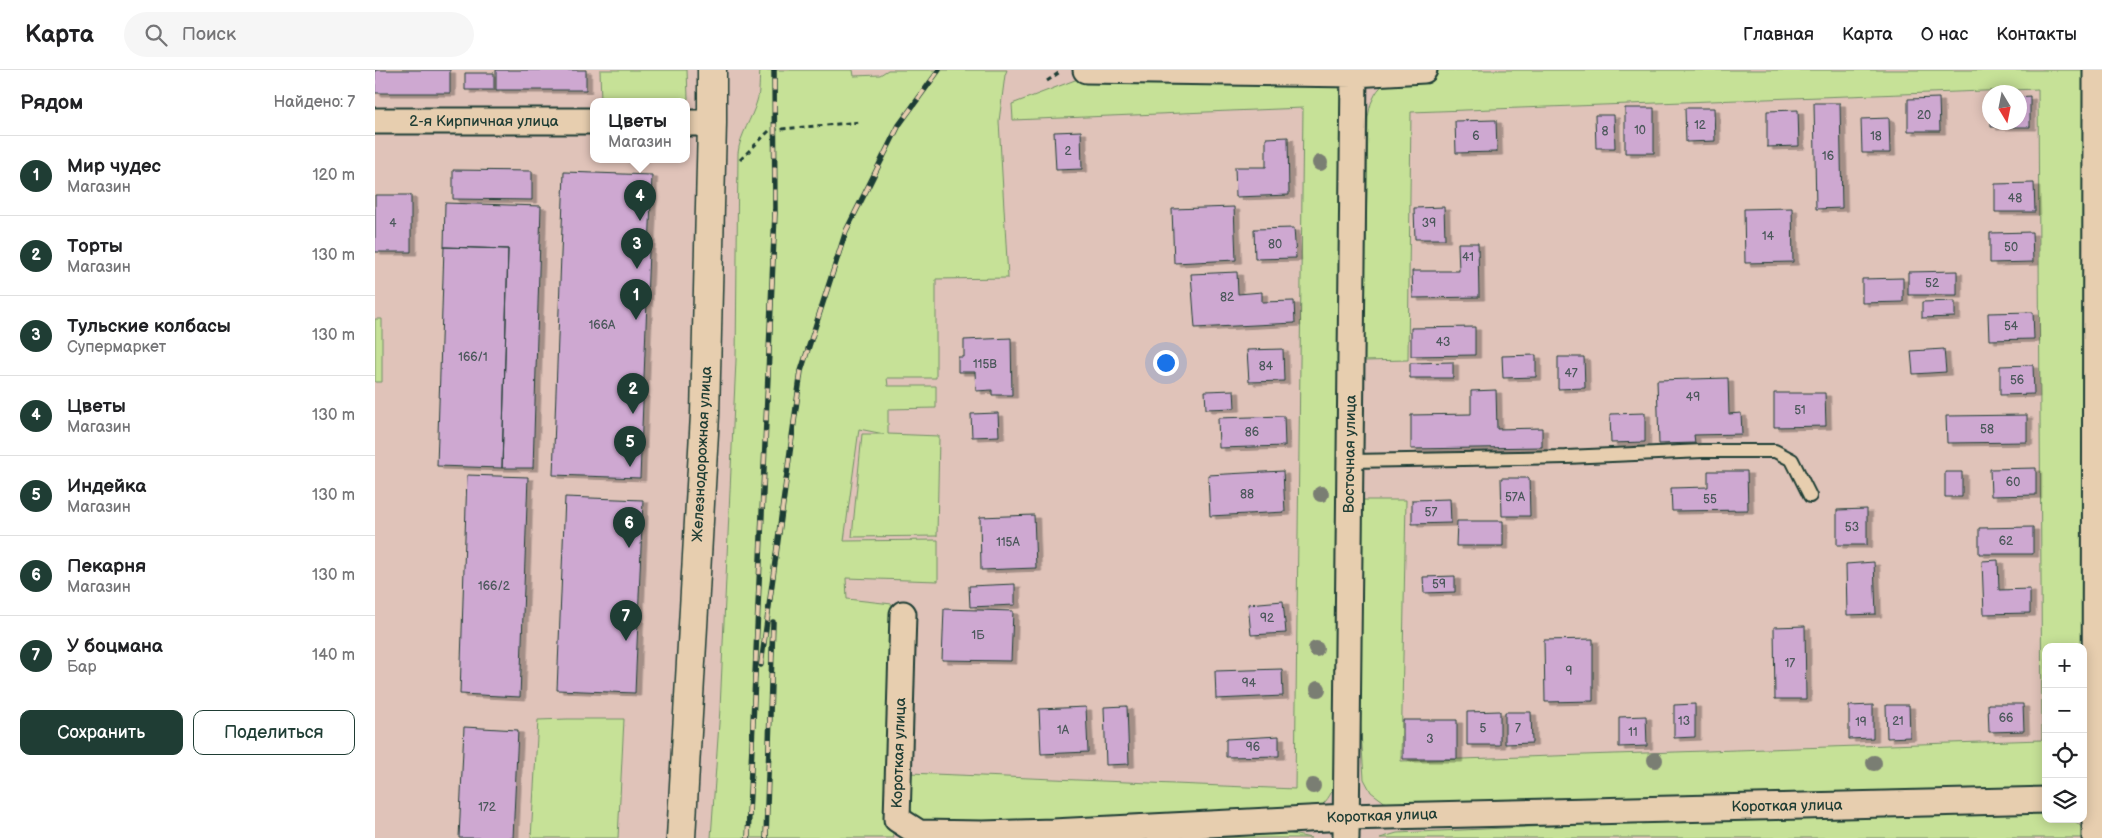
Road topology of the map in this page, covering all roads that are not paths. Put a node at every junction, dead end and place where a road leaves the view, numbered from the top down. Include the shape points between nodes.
1 (712, 70) edge
2 (1086, 70) edge
3 (1424, 70) edge
4 (2096, 70) edge
5 (1354, 72) edge
6 (590, 121) edge
7 (375, 122) edge
8 (699, 123) edge
9 (1351, 461) junction
10 (1810, 496) dead end
11 (903, 614) dead end
12 (2093, 799) edge
13 (2042, 800) edge
14 (1346, 827) edge
15 (681, 838) edge
16 (2095, 838) edge

1 - 8 main road, Железнодорожная улица
2 - 5 street
3 - 5 street
4 - 12 street
5 - 9 street, Восточная улица
6 - 7 street, 2-я Кирпичная улица
8 - 15 main road, Железнодорожная улица via 705,415
9 - 10 lane via 1775,451 1792,460
9 - 14 street, Восточная улица
11 - 14 street, Короткая улица via 897,819 919,833
12 - 16 street
13 - 14 street, Короткая улица

